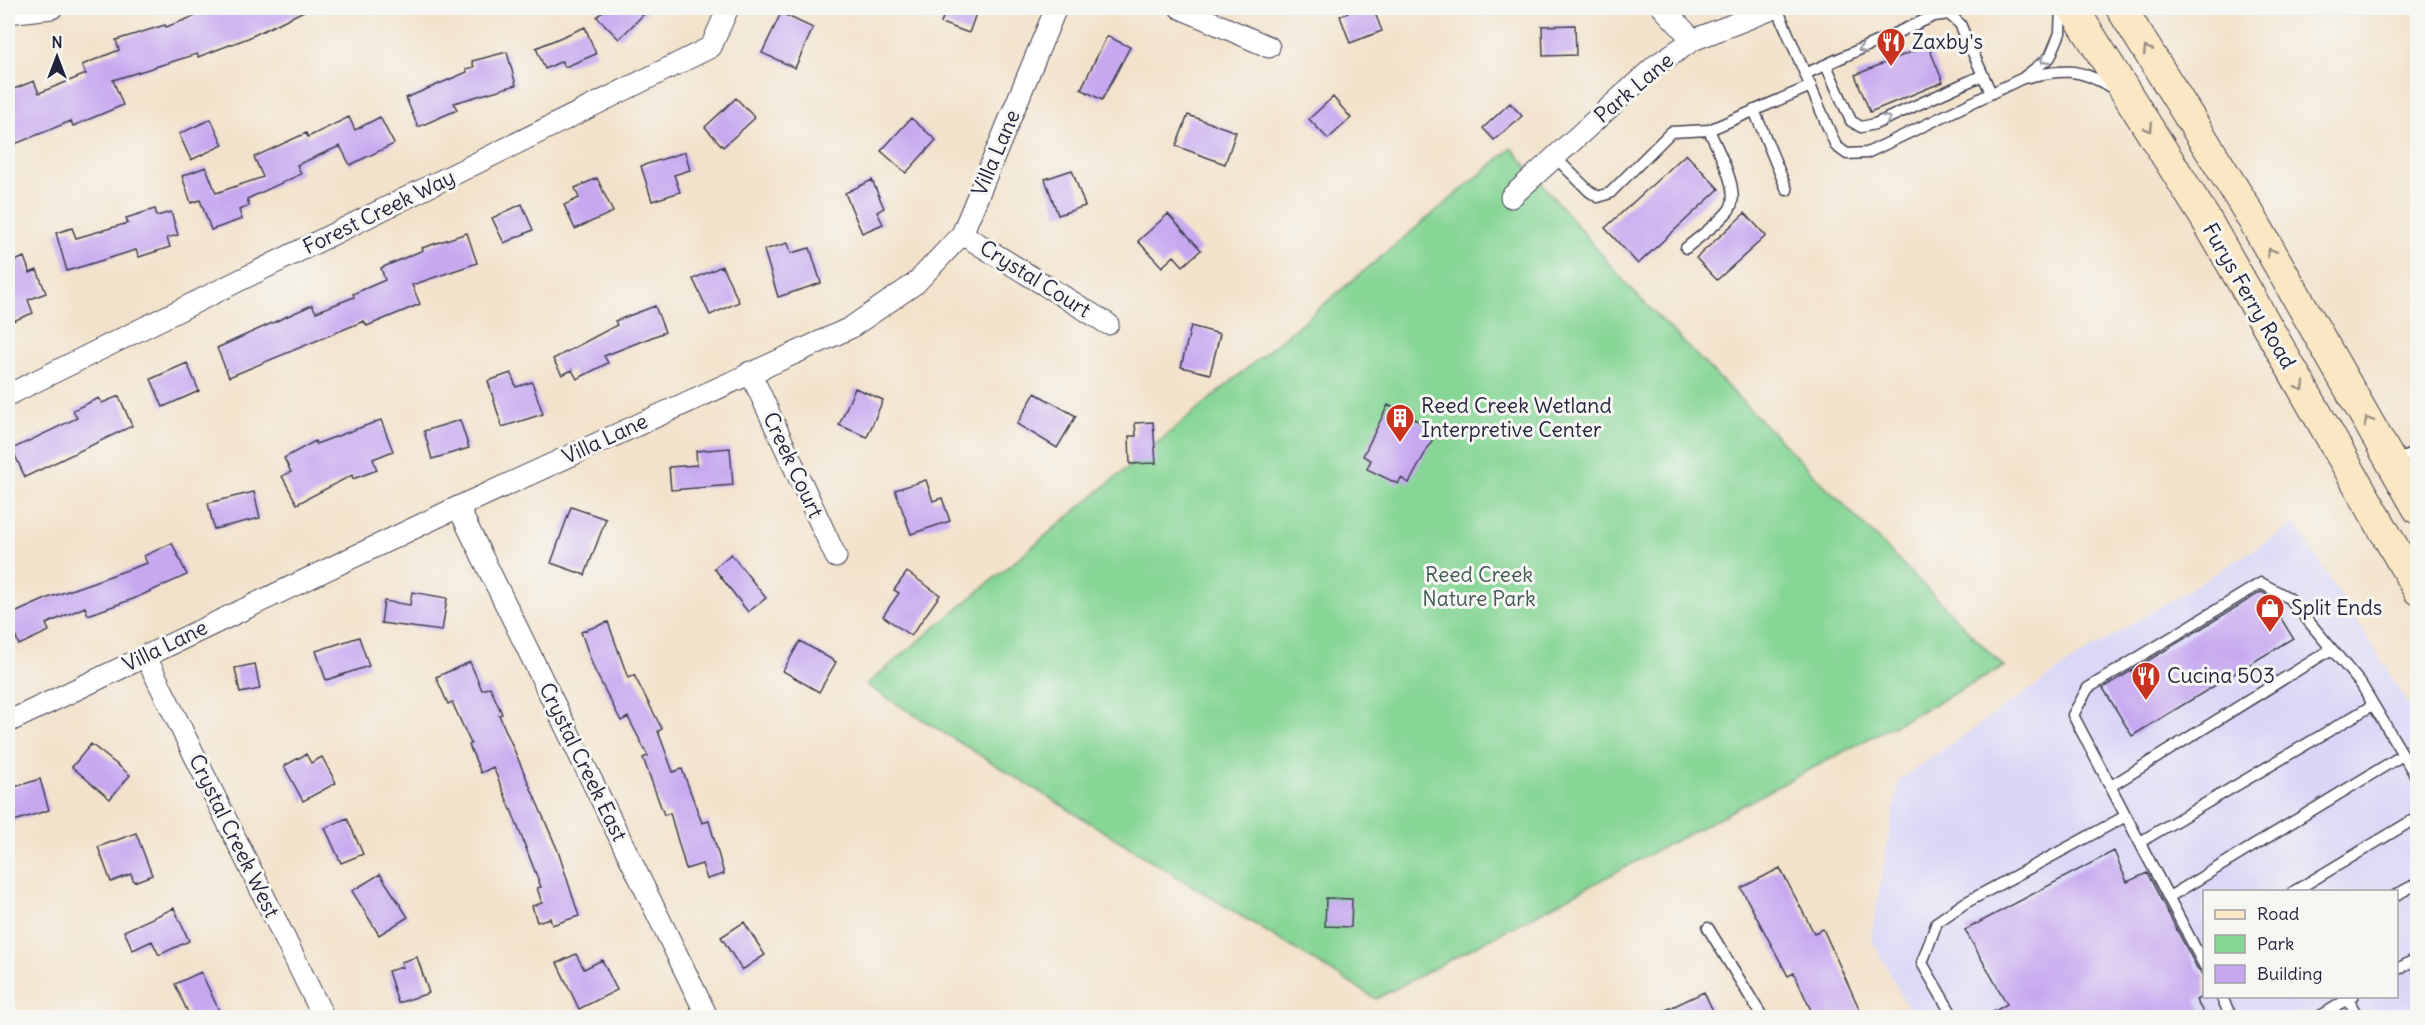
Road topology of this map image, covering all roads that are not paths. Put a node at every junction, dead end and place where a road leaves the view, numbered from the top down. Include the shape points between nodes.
1 (52, 8) edge
2 (728, 8) edge
3 (1056, 8) edge
4 (1180, 8) edge
5 (1663, 8) edge
6 (1776, 8) edge
7 (2061, 8) edge
8 (2073, 8) edge
9 (2121, 8) edge
10 (8, 13) edge
11 (1693, 40) junction
12 (1269, 47) dead end
13 (1826, 65) junction
14 (1805, 74) junction
15 (1983, 75) junction
16 (2023, 78) junction
17 (1810, 86) junction
18 (1991, 93) junction
19 (2130, 98) junction
20 (1754, 110) junction
21 (1709, 130) junction
22 (1555, 157) junction
23 (1787, 190) dead end
24 (1511, 197) dead end
25 (962, 234) junction
26 (1686, 248) dead end
27 (1108, 324) dead end
28 (750, 372) junction
29 (8, 395) edge
30 (2404, 457) edge
31 (2356, 483) junction
32 (458, 507) junction
33 (2418, 508) edge
34 (836, 557) dead end
35 (2418, 590) edge
36 (2330, 650) junction
37 (145, 655) junction
38 (2373, 705) junction
39 (8, 722) edge
40 (2403, 755) junction
41 (2418, 780) edge
42 (2111, 786) junction
43 (2126, 816) junction
44 (2418, 817) edge
45 (2140, 842) junction
46 (2418, 883) edge
47 (2295, 890) edge
48 (2398, 894) edge
49 (2169, 897) junction
50 (1708, 928) dead end
51 (2200, 947) edge
52 (2418, 958) edge
53 (2398, 969) edge
54 (2222, 998) edge
55 (2350, 998) edge
56 (324, 1017) edge
57 (708, 1017) edge
58 (1763, 1017) edge
59 (1954, 1017) edge
60 (2232, 1017) edge
61 (2317, 1017) edge
62 (2358, 1017) edge

1 - 10 street
2 - 29 street, Forest Creek Way via 711,47
3 - 25 street, Villa Lane
4 - 12 street
5 - 11 street
6 - 11 street, Park Lane
6 - 14 lane
7 -> 16 lane via 2060,33 2050,57
8 - 19 main road, Furys Ferry Road
30 -> 9 main road, Furys Ferry Road
11 - 22 street, Park Lane via 1655,66
13 - 14 lane
15 -> 13 lane via 1960,24 1949,14 1934,16
13 -> 15 lane via 1851,122 1861,127
14 - 17 lane
15 - 18 lane
16 - 18 lane
16 - 19 lane via 2074,71 2093,76
17 - 18 lane via 1836,146 1847,154 1867,153
17 - 20 lane
19 -> 31 main road, Furys Ferry Road via 2207,221
20 - 21 lane
20 - 23 lane
21 - 22 lane via 1671,132 1610,193 1598,197
21 - 26 lane via 1733,190 1733,201 1729,210
22 - 24 street, Park Lane
25 - 27 street, Crystal Court
25 - 28 street, Villa Lane via 916,283 850,328
28 - 32 street, Villa Lane
28 - 34 street, Creek Court
30 - 31 main road
30 - 33 main road, Furys Ferry Road
31 - 35 main road, Furys Ferry Road
32 - 37 street, Villa Lane
32 - 57 street, Crystal Creek East
36 - 38 lane via 2361,684
36 - 42 lane
36 - 42 lane via 2289,598 2261,583 2088,688 2073,715
37 - 39 street, Villa Lane
37 - 56 street, Crystal Creek West
38 - 40 lane
38 - 45 lane
40 - 41 lane
40 - 49 lane
42 - 43 lane
43 - 45 lane
43 - 59 lane via 1937,922 1922,963
44 - 47 lane
45 - 49 lane
46 - 48 lane
49 - 51 lane
50 - 58 lane
52 - 53 lane
54 - 60 lane
55 - 61 lane
55 - 62 lane

